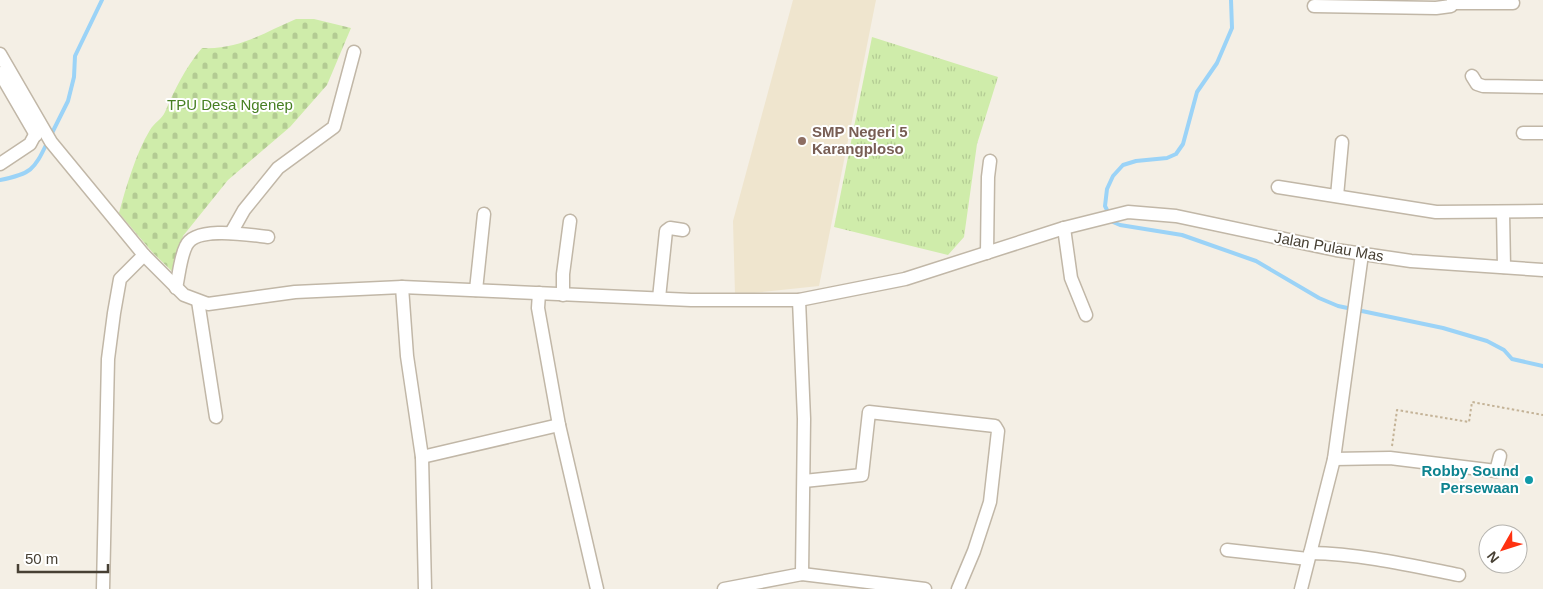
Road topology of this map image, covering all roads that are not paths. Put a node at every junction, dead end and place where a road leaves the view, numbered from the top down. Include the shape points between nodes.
1 (1453, 2) edge
2 (1514, 3) dead end
3 (1314, 6) dead end
4 (354, 52) dead end
5 (0, 54) edge
6 (0, 73) edge
7 (1472, 76) dead end
8 (1543, 87) edge
9 (43, 133) junction
10 (1524, 133) dead end
11 (1543, 133) edge
12 (1342, 142) dead end
13 (990, 161) dead end
14 (1, 162) edge
15 (1278, 187) dead end
16 (1337, 196) junction
17 (1543, 211) edge
18 (1503, 212) junction
19 (484, 214) dead end
20 (570, 221) dead end
21 (1064, 228) junction
22 (683, 230) dead end
23 (231, 233) junction
24 (268, 236) dead end
25 (987, 253) junction
26 (1362, 254) junction
27 (144, 255) junction
28 (1504, 266) junction
29 (1543, 270) edge
30 (402, 287) junction
31 (176, 288) junction
32 (476, 290) junction
33 (539, 293) junction
34 (563, 295) junction
35 (659, 298) junction
36 (799, 300) junction
37 (198, 301) junction
38 (1086, 315) dead end
39 (216, 417) dead end
40 (559, 425) junction
41 (1500, 456) dead end
42 (422, 457) junction
43 (1334, 459) junction
44 (804, 481) junction
45 (1227, 550) dead end
46 (1309, 556) junction
47 (802, 574) junction
48 (1459, 575) dead end
49 (828, 583) edge
50 (103, 589) edge
51 (425, 589) edge
52 (597, 589) edge
53 (724, 589) edge
54 (925, 589) edge
55 (958, 589) edge
56 (1301, 589) edge

1 - 2 street
1 - 3 street via 1450,6 1436,8
4 - 23 street via 334,127 278,168 244,210
5 - 9 street
6 - 9 street
7 - 8 street via 1483,86
9 - 14 street
9 - 27 street
10 - 11 street
12 - 16 street
13 - 25 street
15 - 16 street
16 - 18 street via 1436,212
17 - 18 street
18 - 28 street
19 - 32 street
20 - 34 street
21 - 25 street, Jalan Pulau Mas
21 - 26 street, Jalan Pulau Mas via 1118,214 1145,212
21 - 38 street via 1071,278
22 - 35 street via 670,228 666,231
23 - 24 street
23 - 31 street via 194,237 188,243
25 - 36 street, Jalan Pulau Mas via 905,280
26 - 28 street, Jalan Pulau Mas via 1411,261
26 - 43 street
27 - 31 street
27 - 50 street via 120,280 108,359
28 - 29 street, Jalan Pulau Mas
30 - 32 street, Jalan Pulau Mas
30 - 37 street, Jalan Pulau Mas via 294,292 216,305
30 - 42 street via 407,356
31 - 37 street
32 - 33 street, Jalan Pulau Mas
33 - 34 street, Jalan Pulau Mas
33 - 40 street via 538,308
34 - 35 street, Jalan Pulau Mas
35 - 36 street, Jalan Pulau Mas
36 - 44 street
37 - 39 street
40 - 42 street
40 - 52 street
41 - 43 street via 1496,471 1390,458
42 - 51 street
43 - 46 street
44 - 47 street
44 - 55 street via 862,475 869,412 995,426 998,431 990,502
45 - 46 street
46 - 48 street via 1346,554
46 - 56 street
47 - 49 street
47 - 53 street
49 - 54 street

